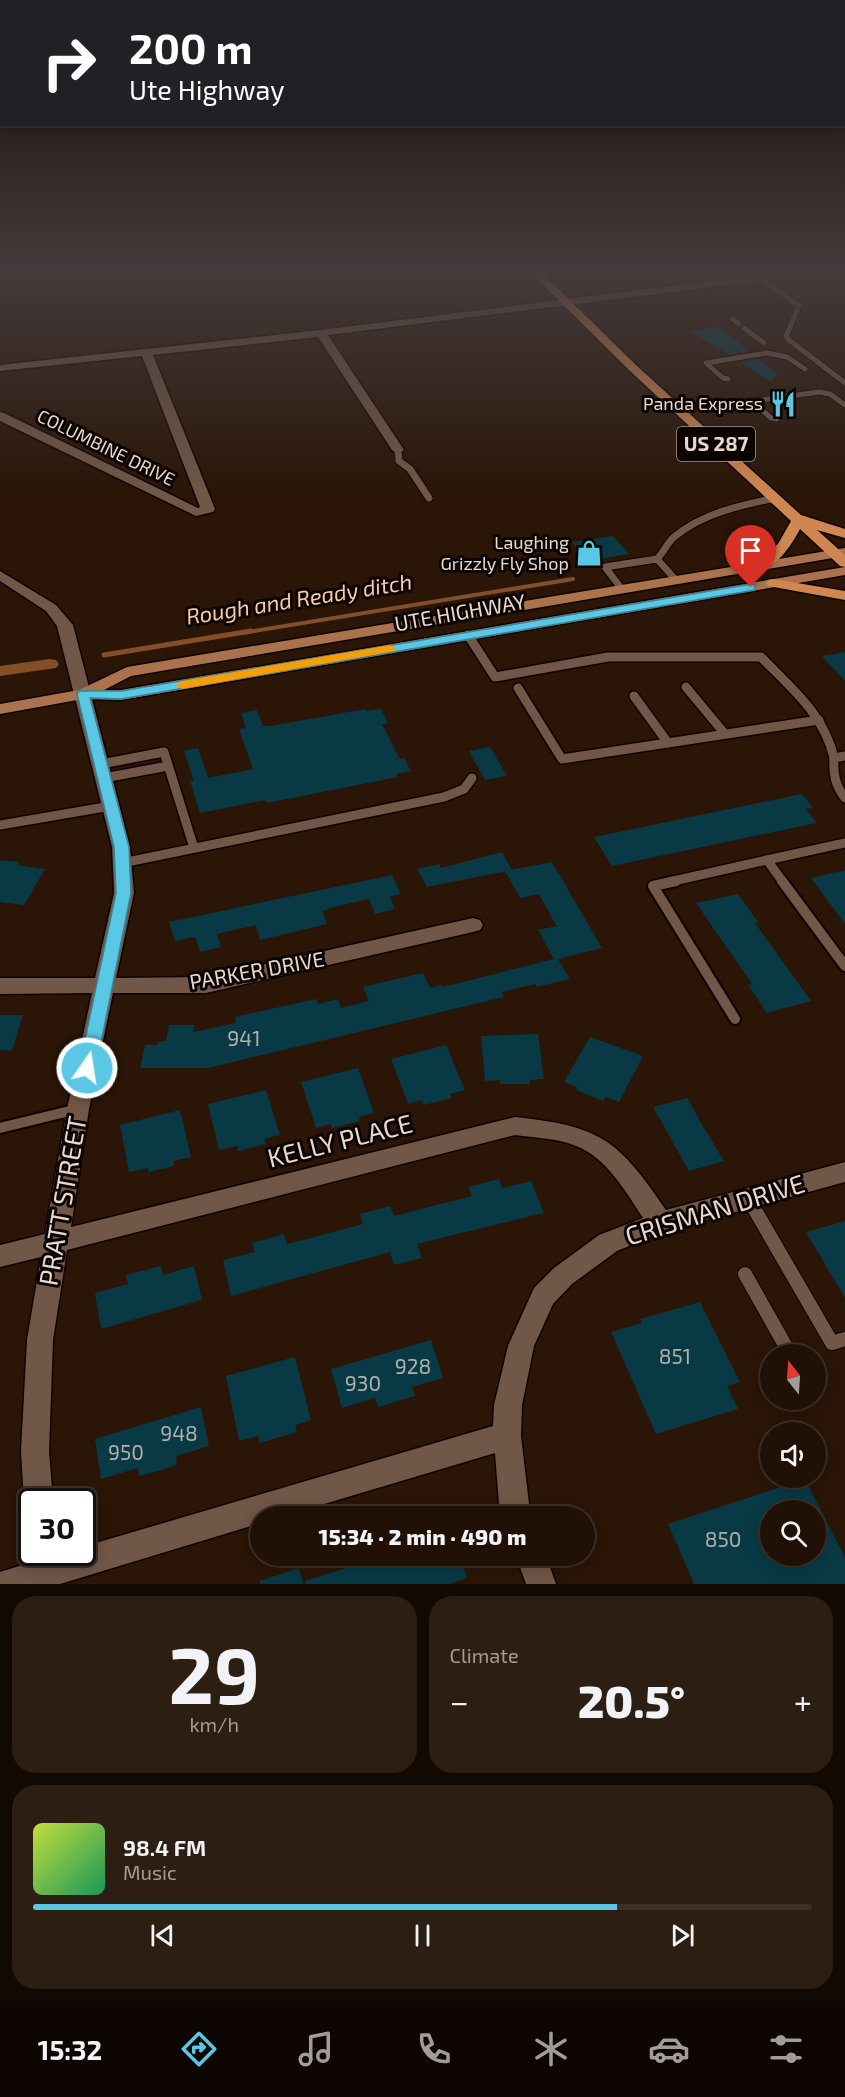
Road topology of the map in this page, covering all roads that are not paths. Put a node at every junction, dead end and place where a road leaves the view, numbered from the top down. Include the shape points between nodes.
1 (195, 346) edge
2 (330, 346) edge
3 (611, 346) edge
4 (797, 346) edge
5 (146, 351) junction
6 (0, 368) edge
7 (805, 369) dead end
8 (728, 379) dead end
9 (845, 383) edge
10 (845, 405) edge
11 (0, 416) edge
12 (777, 419) dead end
13 (398, 450) joint
14 (429, 498) dead end
15 (776, 498) junction
16 (799, 519) junction
17 (845, 534) edge
18 (842, 556) edge
19 (657, 559) junction
20 (761, 565) junction
21 (845, 572) edge
22 (0, 575) edge
23 (675, 579) junction
24 (774, 584) junction
25 (621, 588) junction
26 (845, 596) edge
27 (468, 635) junction
28 (686, 687) dead end
29 (518, 688) dead end
30 (83, 694) junction
31 (634, 696) dead end
32 (0, 709) edge
33 (819, 720) junction
34 (725, 734) junction
35 (668, 743) junction
36 (845, 756) edge
37 (834, 758) junction
38 (168, 766) junction
39 (102, 771) junction
40 (472, 778) dead end
41 (845, 798) edge
42 (111, 806) junction
43 (0, 825) edge
44 (845, 843) edge
45 (194, 848) junction
46 (767, 860) junction
47 (122, 863) junction
48 (473, 925) dead end
49 (845, 966) edge
50 (0, 986) edge
51 (106, 986) junction
52 (735, 1019) dead end
53 (78, 1109) junction
54 (0, 1128) edge
55 (845, 1172) edge
56 (748, 1198) junction
57 (660, 1222) junction
58 (55, 1242) junction
59 (0, 1256) edge
60 (745, 1274) dead end
61 (845, 1339) edge
62 (784, 1344) edge
63 (507, 1436) junction
64 (38, 1488) edge
65 (515, 1506) edge
66 (535, 1566) edge
67 (44, 1570) edge
68 (8, 1584) edge
69 (541, 1584) edge

1 - 5 street
2 - 13 street
3 - 15 highway, US 287
4 - 9 lane
5 - 6 street
5 - 11 street, COLUMBINE DRIVE via 208,509 196,512
7 - 8 lane via 787,357 767,353 706,363
10 - 12 lane via 830,394 819,392 755,401 771,418
13 - 14 lane via 399,461 410,469
15 - 16 highway, US 287
15 - 19 lane via 743,505 689,527 669,542
16 - 17 highway
16 - 18 highway, US 287
16 - 20 highway via 783,546
18 - 20 main road, UTE HIGHWAY
19 - 23 lane
19 - 25 lane via 605,567
20 - 23 main road, UTE HIGHWAY
21 - 24 main road, UTE HIGHWAY
22 - 30 street, PRATT STREET via 51,608 65,625
23 - 25 main road, UTE HIGHWAY
24 - 26 highway
24 - 27 main road, UTE HIGHWAY
25 - 30 main road, UTE HIGHWAY via 127,672
27 - 30 main road, UTE HIGHWAY via 121,695
27 - 33 lane via 495,677 608,657 761,657
28 - 34 lane
29 - 35 lane via 562,759
30 - 32 main road, UTE HIGHWAY
30 - 39 street, PRATT STREET
31 - 35 lane
33 - 34 lane
33 - 37 lane via 832,744
34 - 35 lane
36 - 37 lane
37 - 41 lane via 837,788
38 - 39 lane
38 - 39 lane via 164,752
38 - 45 lane
39 - 42 street, PRATT STREET
40 - 45 lane via 461,792 444,797
42 - 43 lane
42 - 47 street, PRATT STREET
44 - 46 lane
45 - 47 lane
46 - 49 lane
46 - 52 lane via 653,886
47 - 51 street, PRATT STREET via 123,906
48 - 51 street, PARKER DRIVE via 215,983
50 - 51 street, PARKER DRIVE
51 - 53 street, PRATT STREET
53 - 54 lane
53 - 58 street, PRATT STREET
55 - 56 street, CRISMAN DRIVE
56 - 57 street, CRISMAN DRIVE
56 - 61 lane via 832,1343
57 - 58 street, KELLY PLACE via 639,1189 593,1143 555,1130 515,1126
57 - 63 street, CRISMAN DRIVE via 608,1243 543,1296 521,1347 508,1405
58 - 59 street, KELLY PLACE
58 - 64 street, PRATT STREET via 40,1340
60 - 62 lane
63 - 65 street, CRISMAN DRIVE
63 - 67 street
66 - 69 street
67 - 68 street

